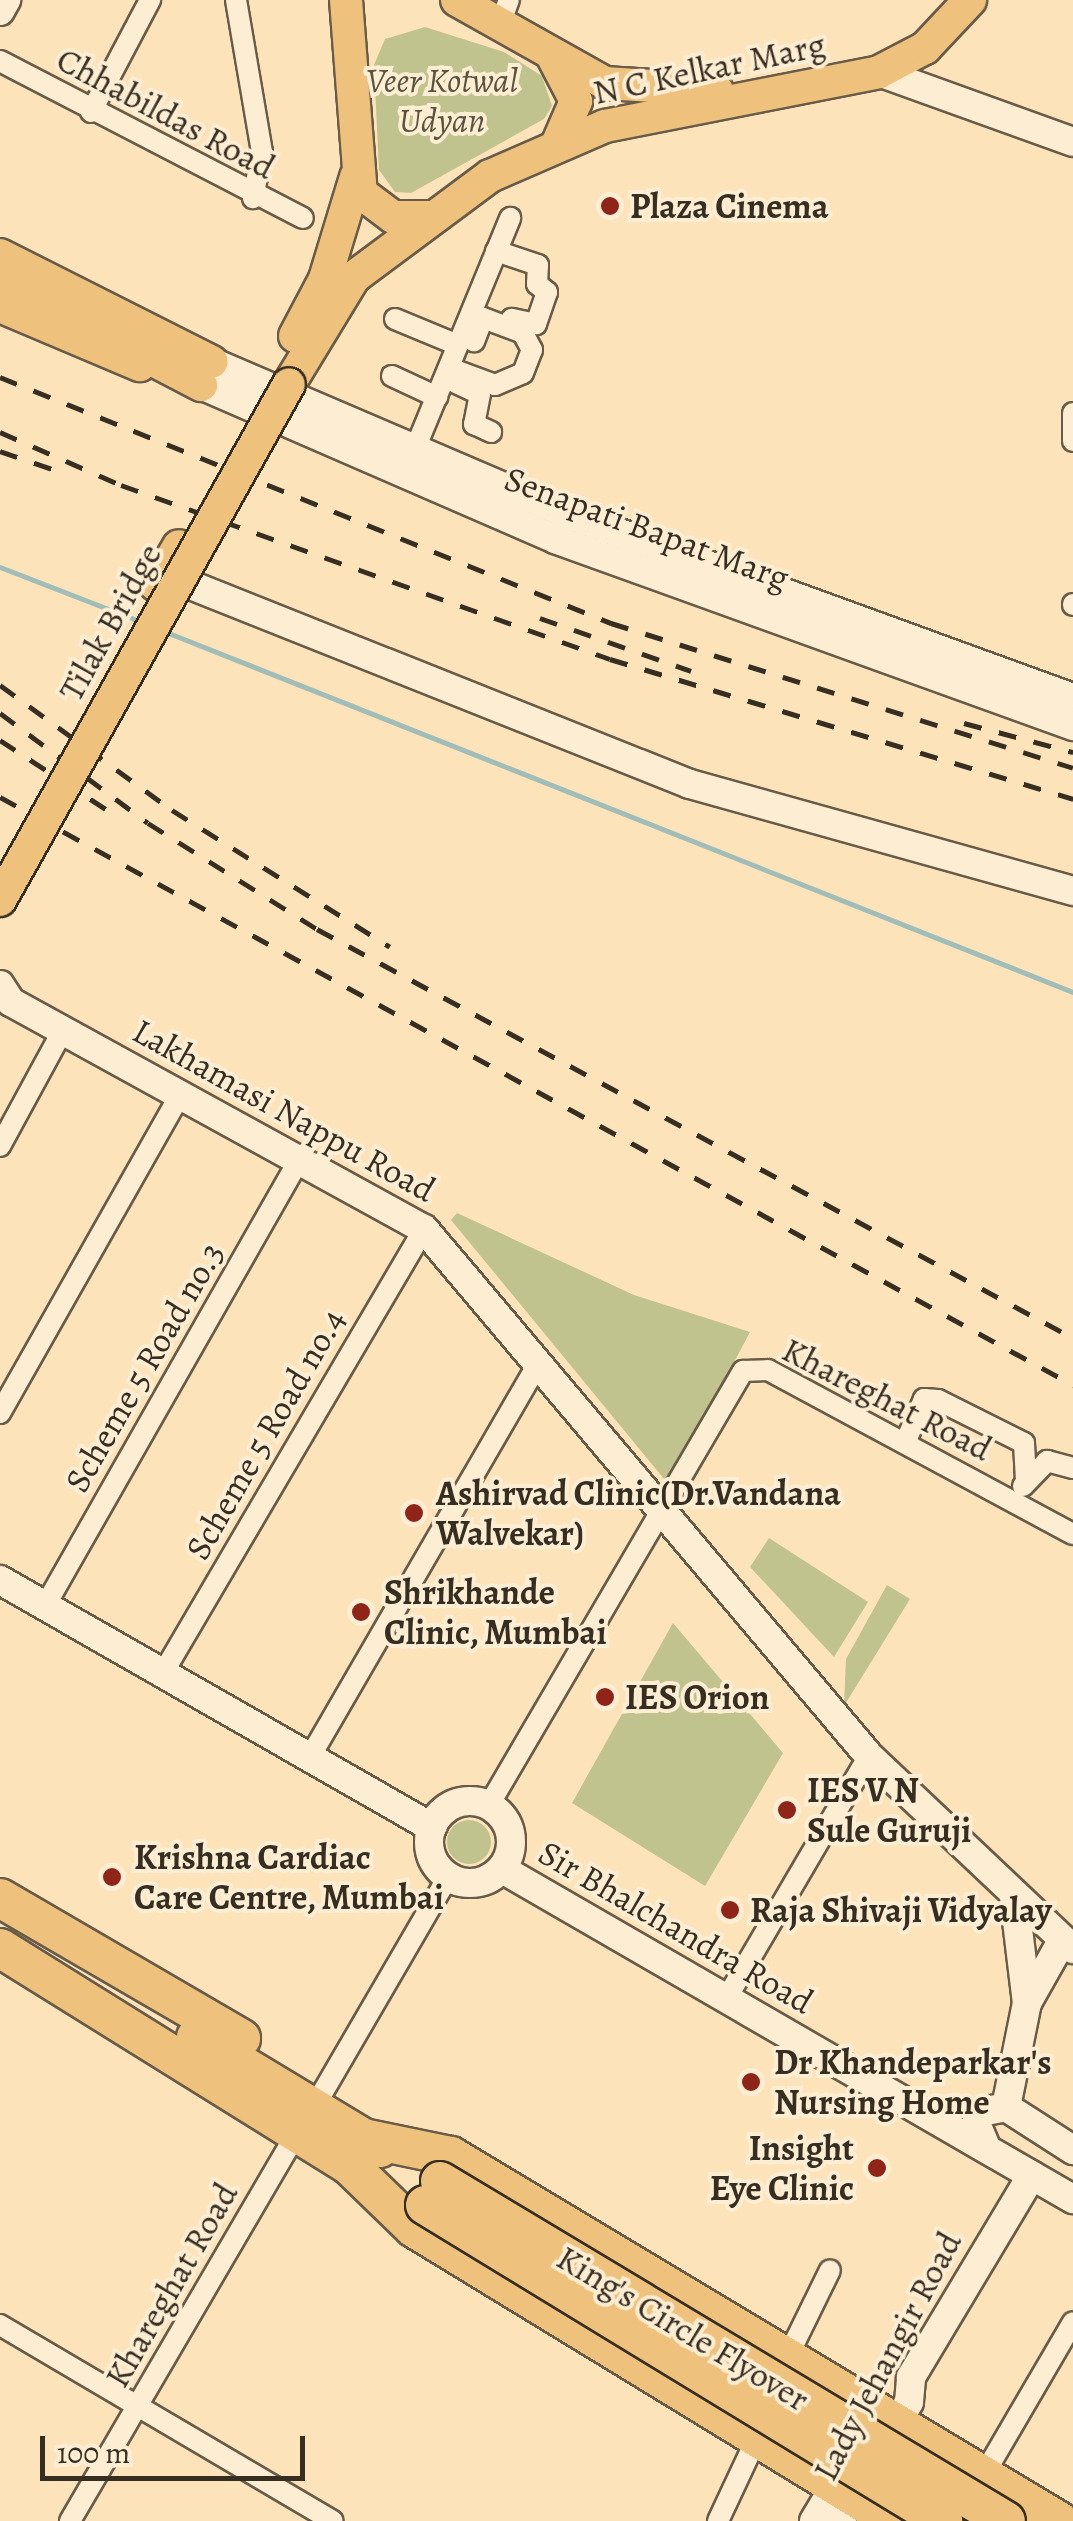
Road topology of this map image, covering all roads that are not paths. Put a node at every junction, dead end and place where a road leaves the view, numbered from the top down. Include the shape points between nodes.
1 (6, 0) edge
2 (150, 0) edge
3 (236, 0) edge
4 (457, 0) edge
5 (943, 0) edge
6 (970, 0) edge
7 (0, 10) edge
8 (353, 10) edge
9 (504, 14) edge
10 (552, 55) junction
11 (0, 61) edge
12 (879, 72) junction
13 (91, 112) junction
14 (1073, 142) edge
15 (556, 147) junction
16 (356, 177) junction
17 (253, 198) junction
18 (428, 217) junction
19 (303, 218) dead end
20 (510, 218) dead end
21 (496, 252) junction
22 (0, 255) edge
23 (0, 280) edge
24 (0, 306) edge
25 (488, 309) dead end
26 (395, 319) dead end
27 (458, 345) junction
28 (207, 373) junction
29 (392, 376) dead end
30 (448, 379) junction
31 (282, 380) junction
32 (1073, 413) edge
33 (491, 432) dead end
34 (1073, 441) edge
35 (415, 450) junction
36 (171, 578) junction
37 (1073, 698) edge
38 (1073, 726) edge
39 (0, 865) edge
40 (1073, 891) edge
41 (0, 900) edge
42 (4, 997) edge
43 (63, 1030) junction
44 (180, 1095) junction
45 (0, 1146) edge
46 (300, 1160) junction
47 (424, 1229) junction
48 (538, 1364) junction
49 (0, 1413) edge
50 (905, 1443) junction
51 (1073, 1468) edge
52 (1026, 1478) junction
53 (1015, 1502) junction
54 (660, 1508) junction
55 (1073, 1534) edge
56 (0, 1580) edge
57 (46, 1606) junction
58 (163, 1673) junction
59 (869, 1756) junction
60 (310, 1757) junction
61 (489, 1805) junction
62 (432, 1827) junction
63 (502, 1869) junction
64 (448, 1877) junction
65 (1014, 1896) junction
66 (0, 1898) edge
67 (0, 1922) edge
68 (1067, 1945) edge
69 (0, 1948) edge
70 (0, 1977) edge
71 (726, 2001) junction
72 (1027, 2002) junction
73 (175, 2039) junction
74 (254, 2089) junction
75 (1006, 2106) junction
76 (305, 2121) junction
77 (986, 2147) junction
78 (1073, 2150) edge
79 (354, 2151) junction
80 (1032, 2175) junction
81 (432, 2193) junction
82 (1073, 2199) edge
83 (830, 2270) dead end
84 (1073, 2322) edge
85 (0, 2325) edge
86 (784, 2362) junction
87 (138, 2406) junction
88 (887, 2420) junction
89 (756, 2440) junction
90 (984, 2476) junction
91 (843, 2501) edge
92 (79, 2516) edge
93 (333, 2521) edge
94 (718, 2521) edge
95 (814, 2521) edge
96 (894, 2521) edge
97 (944, 2521) edge
98 (1006, 2521) edge
99 (1059, 2521) edge

1 - 7 street
2 - 13 street
3 - 17 street via 262,152
4 - 9 main road, N C Kelkar Marg
5 - 10 main road, N C Kelkar Marg via 871,54 756,86 639,90
6 - 12 main road, N C Kelkar Marg via 925,48
8 - 16 main road
9 - 10 main road, N C Kelkar Marg
10 - 15 main road via 576,101
11 - 13 street, Chhabildas Road
12 - 14 street
12 - 15 main road, N C Kelkar Marg via 792,96 638,118
13 - 17 street, Chhabildas Road
15 - 18 main road, N C Kelkar Marg
16 - 18 main road via 374,209
16 - 31 main road via 325,279
17 - 19 street, Chhabildas Road
18 - 31 main road, N C Kelkar Marg via 354,276
20 - 21 street
21 - 25 street via 538,265 537,284 547,292 533,326
21 - 27 street
22 - 28 main road
23 - 28 main road
24 - 28 main road
26 - 27 street
27 - 30 street
28 - 35 street, Senapati Bapat Marg
28 - 38 street, Senapati Bapat Marg via 555,539
29 - 30 street
30 - 33 street via 480,394 474,424
30 - 35 street
31 - 36 main road, Tilak Bridge, bridge
32 - 34 street
35 - 37 street, Senapati Bapat Marg via 562,512
36 - 39 main road, Tilak Bridge
36 - 40 street via 690,784
36 - 41 main road, Tilak Bridge, bridge
42 - 43 street, Lakhamasi Nappu Road
43 - 44 street, Lakhamasi Nappu Road
43 - 45 street
44 - 46 street, Lakhamasi Nappu Road
44 - 49 street
46 - 47 street, Lakhamasi Nappu Road
46 - 57 street, Scheme 5 Road no.3
47 - 48 street, Lakhamasi Nappu Road
47 - 58 street, Scheme 5 Road no.4
48 - 54 street, Lakhamasi Nappu Road
48 - 60 street
50 - 52 street via 924,1400 938,1400 1024,1443
50 - 53 street, Khareghat Road
50 - 54 street, Khareghat Road via 750,1368
51 - 52 street via 1047,1461
52 - 53 street
53 - 55 street, Khareghat Road
54 - 59 street, Lakhamasi Nappu Road
54 - 61 street, Khareghat Road
56 - 57 street
57 - 58 street
58 - 60 street
59 - 65 street, Lakhamasi Nappu Road
59 - 71 street
60 - 62 street
61 - 62 street via 450,1806
61 - 63 street via 509,1827
62 - 64 street via 432,1856
63 - 64 street via 482,1882
63 - 71 street, Sir Bhalchandra Road
64 - 76 street, Khareghat Road
65 - 68 street, Lakhamasi Nappu Road
65 - 72 street
66 - 74 highway via 254,2046
67 - 73 highway
68 - 72 street
69 - 73 highway
70 - 74 highway via 186,2090
71 - 77 street, Sir Bhalchandra Road
72 - 75 street
73 - 74 highway
74 - 76 highway
75 - 77 street via 981,2112 976,2124
75 - 78 street
76 - 79 highway
76 - 87 street, Khareghat Road
77 - 80 street, Sir Bhalchandra Road
79 - 81 highway, King's Circle Flyover
79 - 86 highway via 451,2156
79 - 89 highway via 414,2228
80 - 82 street, Sir Bhalchandra Road
80 - 88 street, Lady Jehangir Road
81 - 97 highway, King's Circle Flyover, bridge
81 - 98 highway, King's Circle Flyover, bridge
83 - 86 street
84 - 90 street
85 - 87 street
86 - 88 highway
87 - 92 street, Khareghat Road
87 - 93 street
88 - 90 highway
88 - 91 street, Lady Jehangir Road
89 - 91 highway
89 - 94 street
90 - 99 highway
91 - 95 street, Lady Jehangir Road
91 - 96 highway

